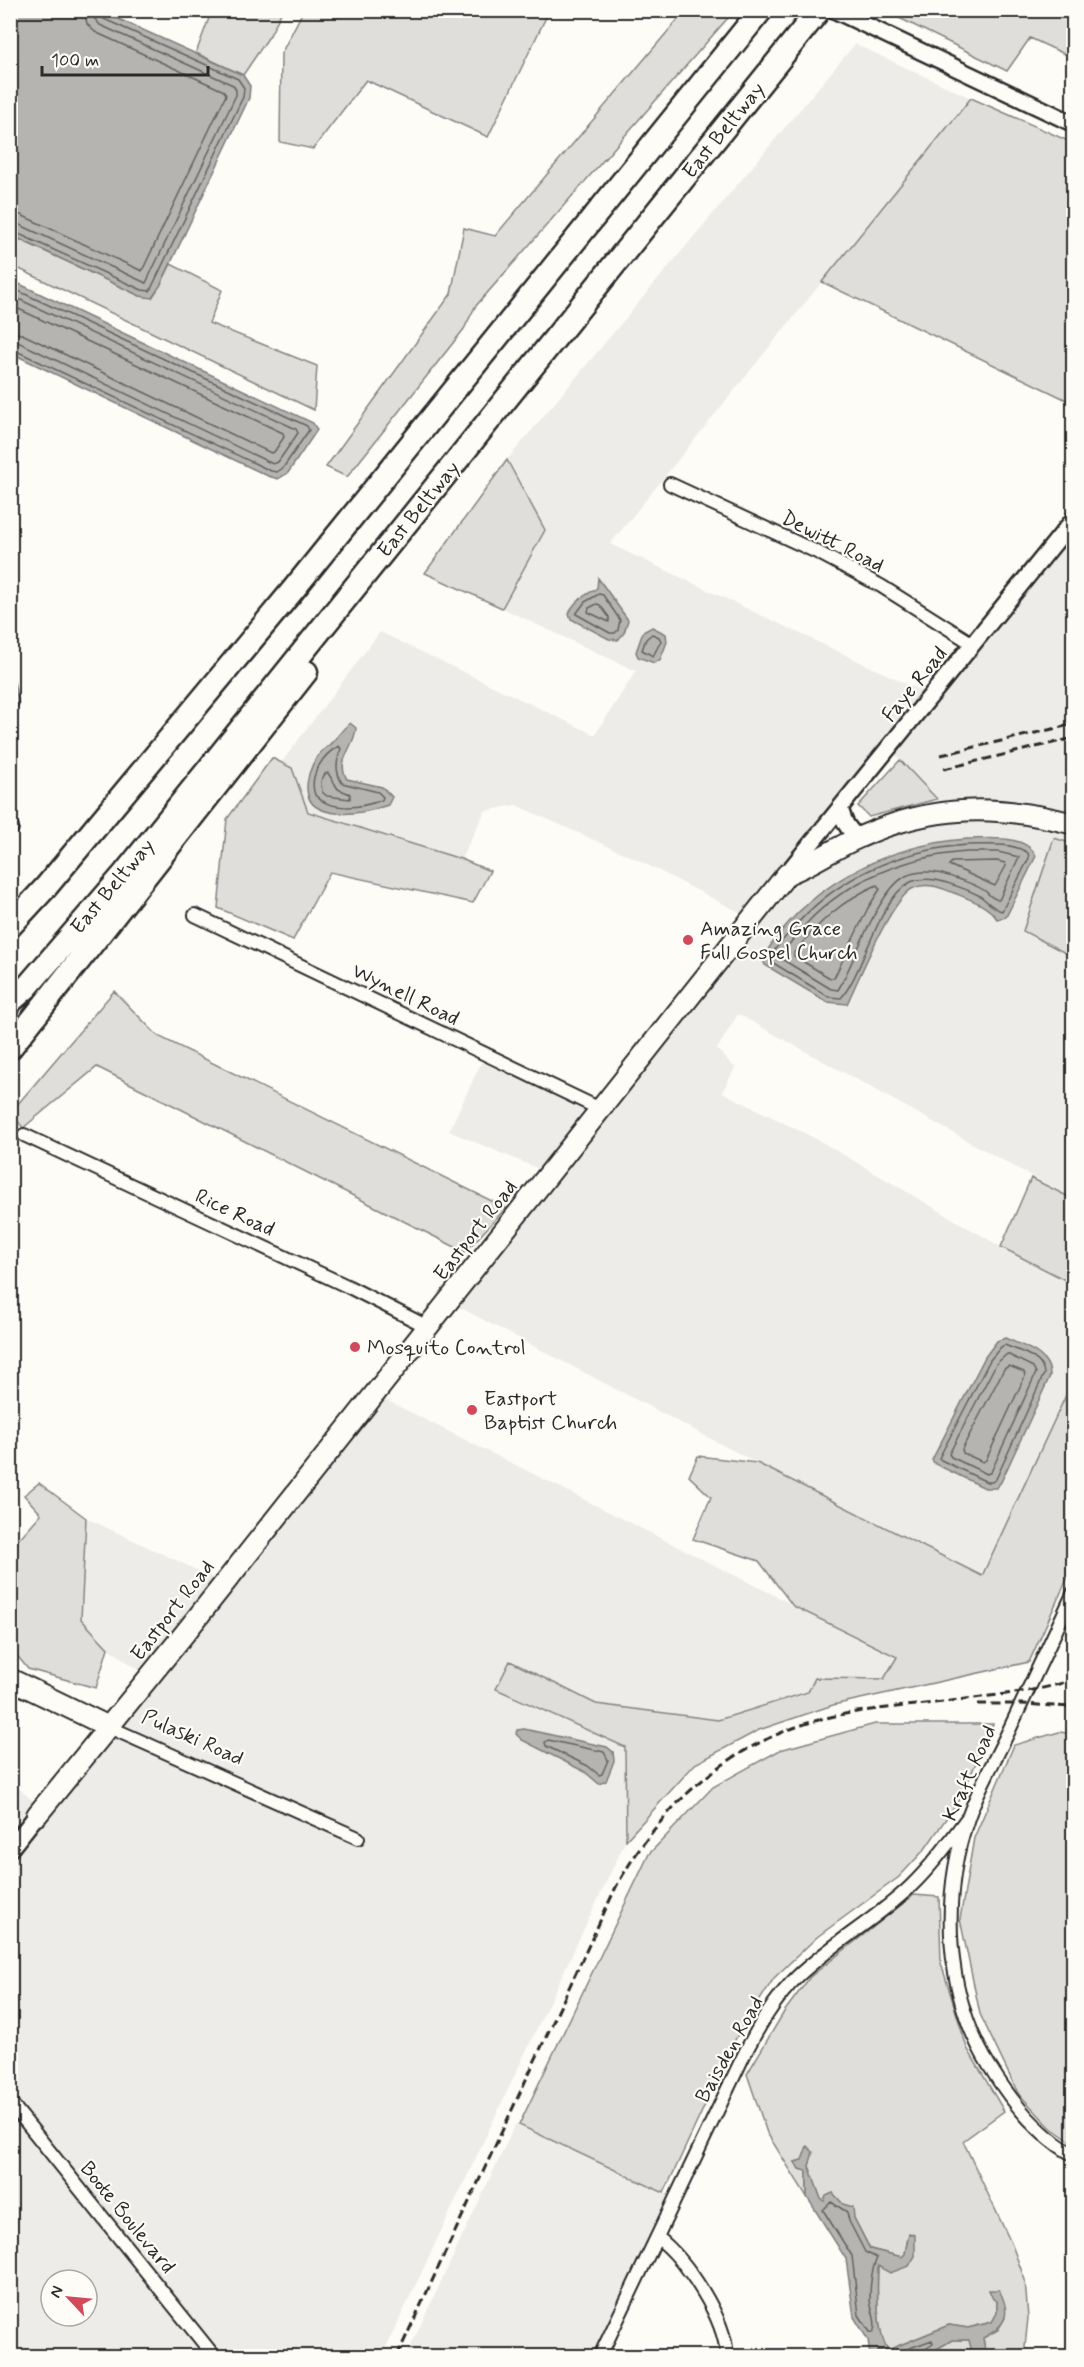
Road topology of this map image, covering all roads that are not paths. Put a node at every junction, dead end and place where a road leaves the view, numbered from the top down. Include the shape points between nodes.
1 (819, 10) edge
2 (834, 10) edge
3 (757, 16) edge
4 (1074, 124) edge
5 (554, 339) junction
6 (670, 484) dead end
7 (1074, 519) edge
8 (973, 644) junction
9 (840, 808) junction
10 (1074, 824) edge
11 (858, 837) junction
12 (787, 874) junction
13 (46, 887) junction
14 (195, 915) dead end
15 (10, 920) edge
16 (10, 926) edge
17 (10, 1002) edge
18 (10, 1048) edge
19 (600, 1109) junction
20 (24, 1135) dead end
21 (428, 1327) junction
22 (1074, 1592) edge
23 (10, 1679) edge
24 (110, 1726) junction
25 (37, 1815) joint
26 (968, 1817) junction
27 (358, 1838) dead end
28 (10, 1849) edge
29 (930, 1866) junction
30 (955, 1870) junction
31 (10, 2102) edge
32 (1074, 2155) edge
33 (657, 2237) junction
34 (214, 2356) edge
35 (600, 2356) edge
36 (727, 2356) edge

1 - 5 highway, East Beltway
2 - 4 street
3 - 13 highway via 293,590
5 - 17 highway, East Beltway via 125,873
5 - 18 highway via 352,613
6 - 8 street, Dewitt Road via 819,553 881,586
7 - 8 street, Faye Road
8 - 9 street, Faye Road
9 - 11 street via 848,830
9 - 12 street, Faye Road
10 - 11 main road, Eastport Road via 1004,810 959,810 914,818
11 - 12 main road, Eastport Road
12 - 19 main road, Eastport Road
13 - 15 highway
13 - 16 highway
14 - 19 street, Wynell Road
19 - 21 main road, Eastport Road
20 - 21 street, Rice Road
21 - 24 main road, Eastport Road
22 - 26 street, Kraft Road
23 - 24 main road, Pulaski Road
24 - 25 main road, Eastport Road
24 - 27 street, Pulaski Road
25 - 28 street, Eastport Road
26 - 29 street, Baisden Road
26 - 30 street, Kraft Road
29 - 30 street
29 - 33 street, Baisden Road via 895,1900 812,1963 780,1996 742,2059
30 - 32 street, Kraft Road via 950,1907 952,1955 969,2025 1007,2093 1038,2128
31 - 34 street, Boote Boulevard
33 - 35 street, Baisden Road
33 - 36 street via 687,2270 717,2316

